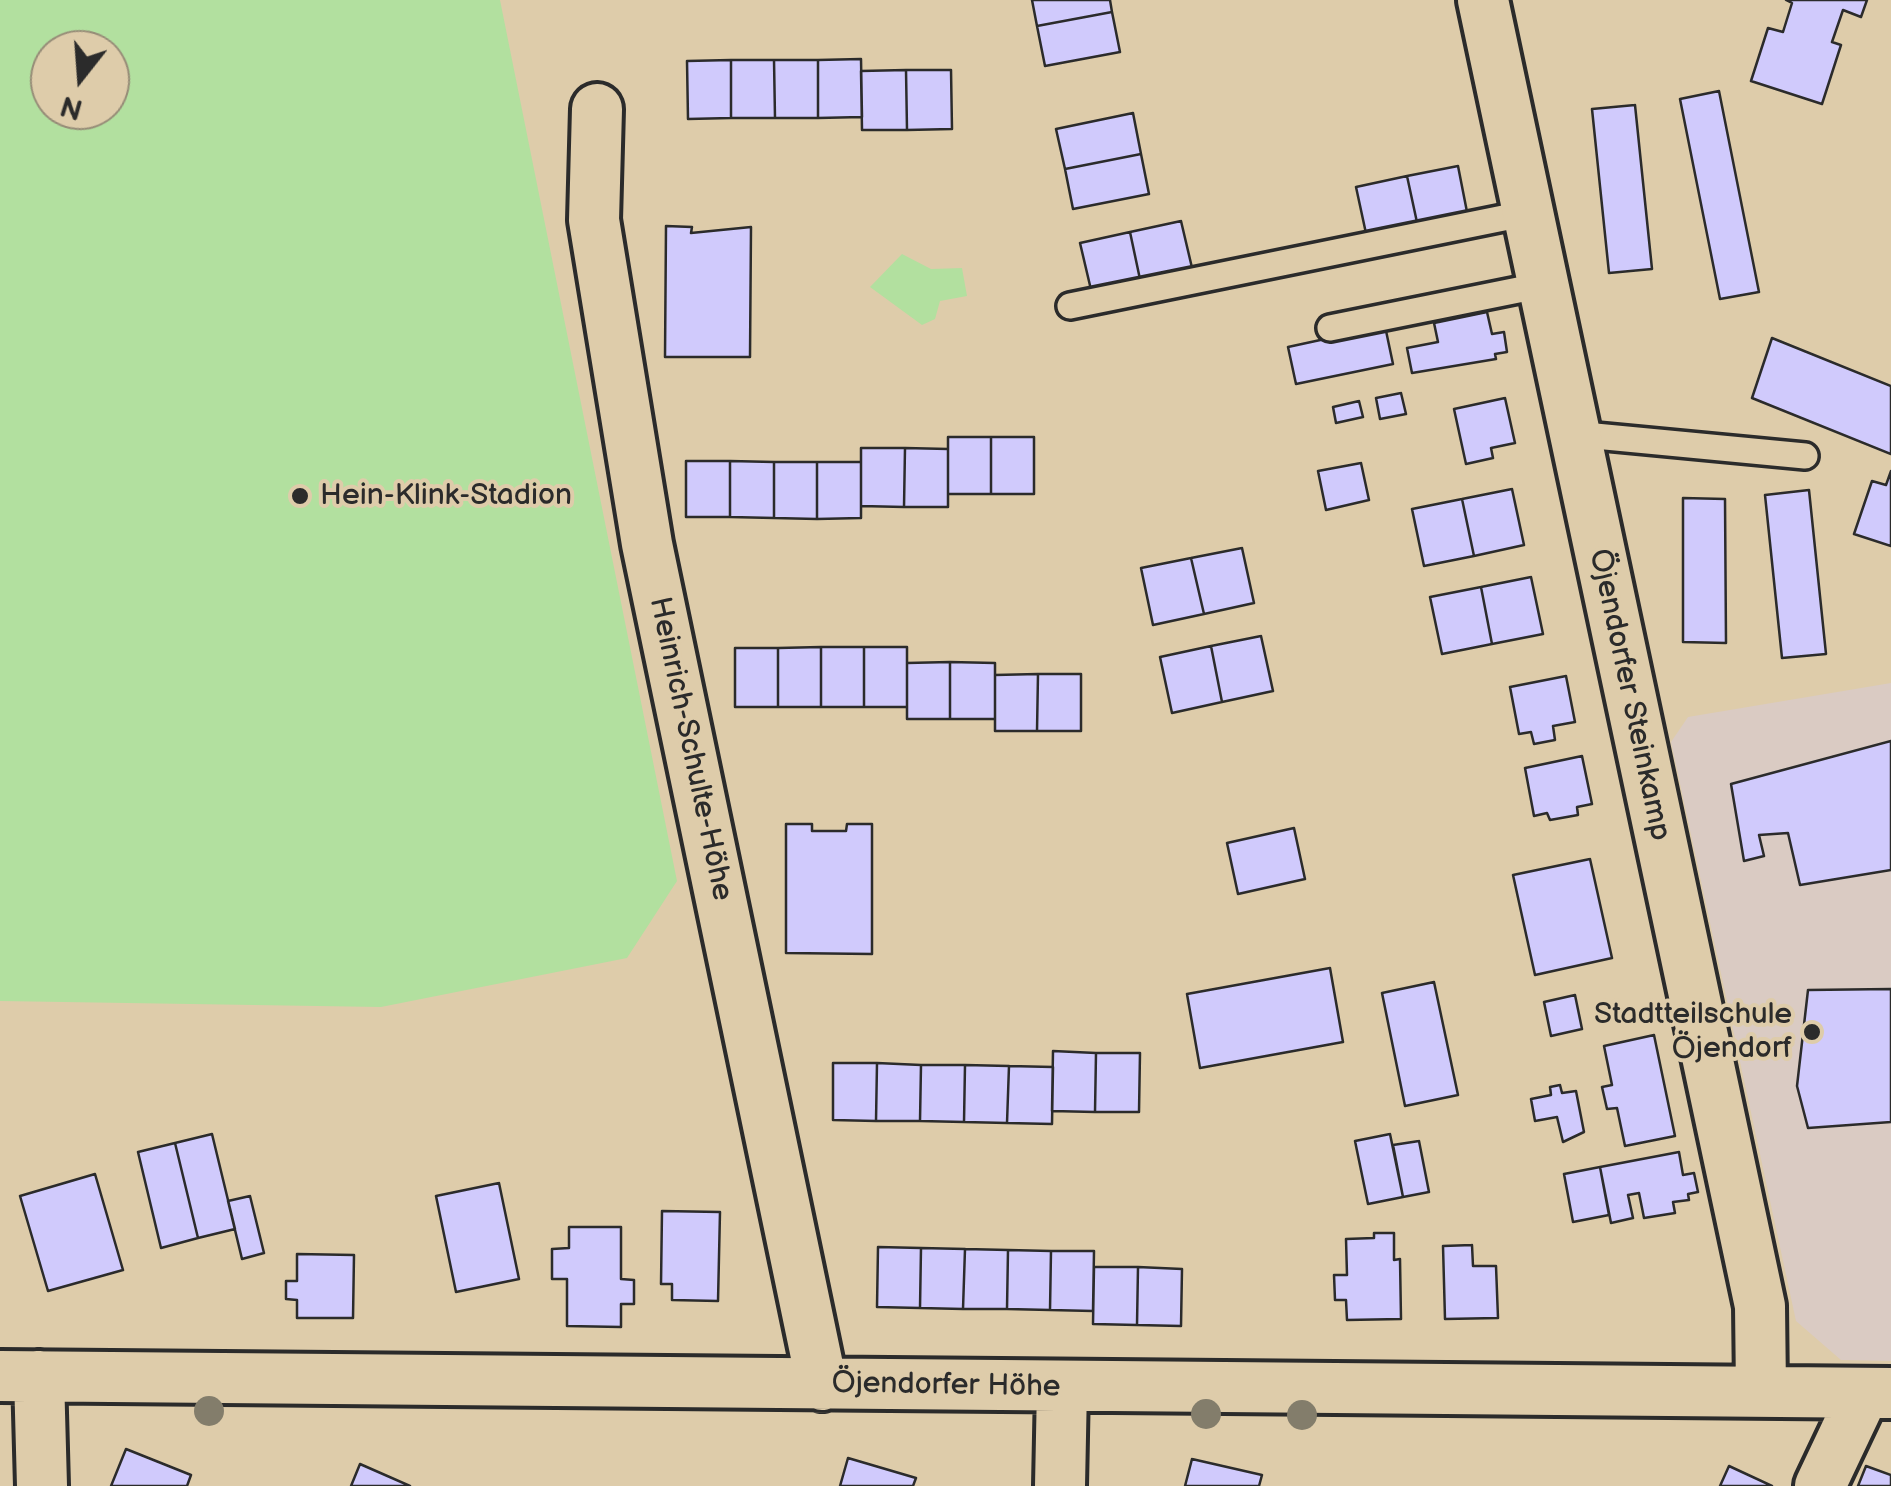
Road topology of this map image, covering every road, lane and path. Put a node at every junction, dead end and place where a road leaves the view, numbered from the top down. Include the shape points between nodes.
1 (1484, 0) edge
2 (597, 109) dead end
3 (1528, 214) junction
4 (1543, 285) junction
5 (1070, 306) dead end
6 (1330, 328) dead end
7 (1574, 434) junction
8 (1805, 456) dead end
9 (20, 1376) edge
10 (822, 1385) junction
11 (1062, 1387) junction
12 (1760, 1390) junction
13 (1877, 1393) edge
14 (42, 1486) edge
15 (1060, 1486) edge
16 (1820, 1486) edge

1 - 3 street, Öjendorfer Steinkamp
2 - 10 street, Heinrich-Schulte-Höhe via 594,220 648,544
3 - 4 street, Öjendorfer Steinkamp
3 - 5 lane
4 - 6 lane
4 - 7 street, Öjendorfer Steinkamp
7 - 8 lane
7 - 12 street, Öjendorfer Steinkamp via 1760,1306
9 - 10 street, Öjendorfer Höhe
9 - 14 street
10 - 11 street, Öjendorfer Höhe
11 - 12 street, Öjendorfer Höhe
11 - 15 street
12 - 13 street, Öjendorfer Höhe
13 - 16 street

